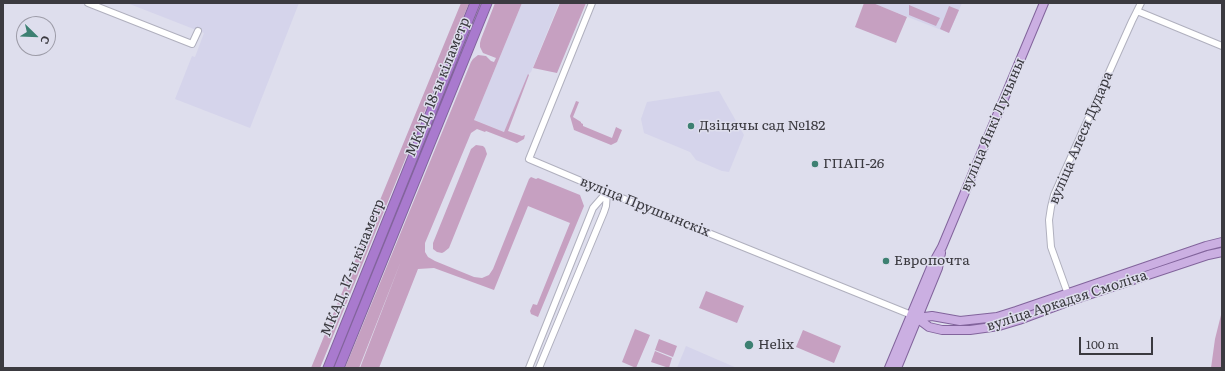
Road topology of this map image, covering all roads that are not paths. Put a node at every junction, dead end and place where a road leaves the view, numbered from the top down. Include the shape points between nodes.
1 (88, 3) edge
2 (475, 3) edge
3 (487, 3) edge
4 (592, 3) edge
5 (1044, 3) edge
6 (1141, 3) edge
7 (1137, 11) junction
8 (198, 31) dead end
9 (1222, 46) edge
10 (405, 178) joint
11 (415, 181) joint
12 (607, 192) junction
13 (1222, 242) edge
14 (1222, 252) edge
15 (1069, 297) junction
16 (914, 316) junction
17 (328, 368) edge
18 (339, 368) edge
19 (529, 368) edge
20 (539, 368) edge
21 (889, 368) edge
22 (897, 368) edge

1 - 8 street via 192,44
2 - 10 highway, МКАД, 18-ы кіламетр
3 - 11 highway, МКАД, 18-ы кіламетр
4 - 12 street, вуліца Прушынскіх via 528,159
5 - 16 main road, вуліца Янкі Лучыны via 932,266
6 - 7 street, вуліца Алеся Дудара
7 - 9 street
7 - 15 street, вуліца Алеся Дудара via 1054,195 1051,207 1048,220 1051,247
10 - 17 highway, МКАД, 17-ы кіламетр
11 - 18 highway, МКАД, 17-ы кіламетр
12 - 16 street, вуліца Прушынскіх
12 - 19 street via 593,208
12 - 20 street via 604,212
13 - 15 main road, вуліца Аркадзя Смоліча
14 - 15 main road, вуліца Аркадзя Смоліча
15 - 16 main road, вуліца Аркадзя Смоліча via 979,320 960,321
16 - 21 main road, вуліца Янкі Лучыны
16 - 22 main road, вуліца Янкі Лучыны

